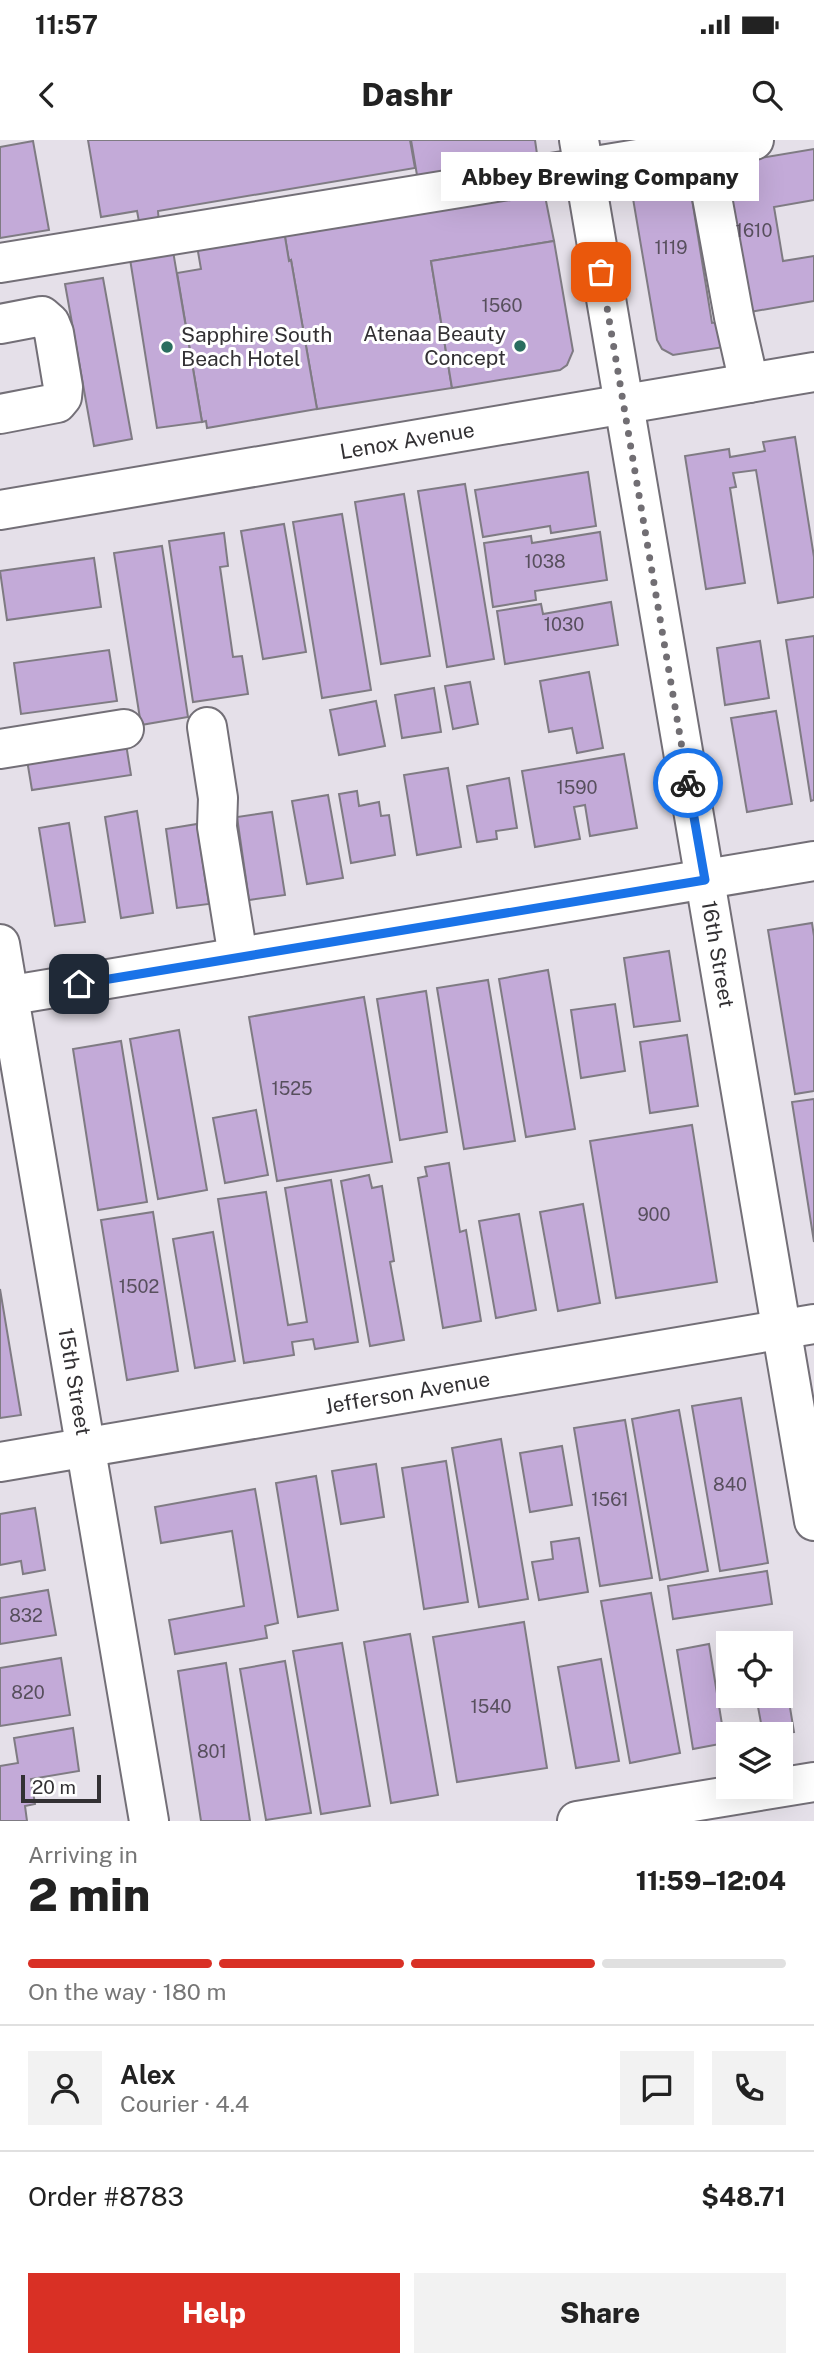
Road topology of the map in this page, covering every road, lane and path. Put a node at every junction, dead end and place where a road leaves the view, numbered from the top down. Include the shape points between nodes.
1 (754, 140) edge
2 (703, 148) junction
3 (581, 153) edge
4 (0, 263) edge
5 (0, 324) edge
6 (814, 372) edge
7 (749, 383) junction
8 (623, 404) junction
9 (0, 414) edge
10 (0, 510) edge
11 (206, 727) dead end
12 (124, 729) dead end
13 (0, 750) edge
14 (814, 861) edge
15 (705, 880) junction
16 (0, 944) edge
17 (238, 957) junction
18 (4, 996) edge
19 (797, 1327) edge
20 (85, 1447) junction
21 (0, 1462) edge
22 (814, 1521) edge
23 (814, 1782) edge
24 (149, 1821) edge
25 (577, 1821) edge

1 - 2 street
2 - 3 street
2 - 7 street
3 - 4 street
3 - 8 street, 16th Street
5 - 9 street via 42,316 50,323 63,387 57,403
6 - 7 street, Lenox Avenue
7 - 8 street, Lenox Avenue
8 - 10 street, Lenox Avenue
8 - 15 street, 16th Street
11 - 17 street
12 - 13 street
14 - 15 street
15 - 17 street
15 - 19 street, 16th Street
16 - 18 street, 15th Street
17 - 18 street
18 - 20 street, 15th Street
19 - 20 street, Jefferson Avenue
19 - 22 street, 16th Street
20 - 21 street, Jefferson Avenue
20 - 24 street, 15th Street
23 - 25 street

